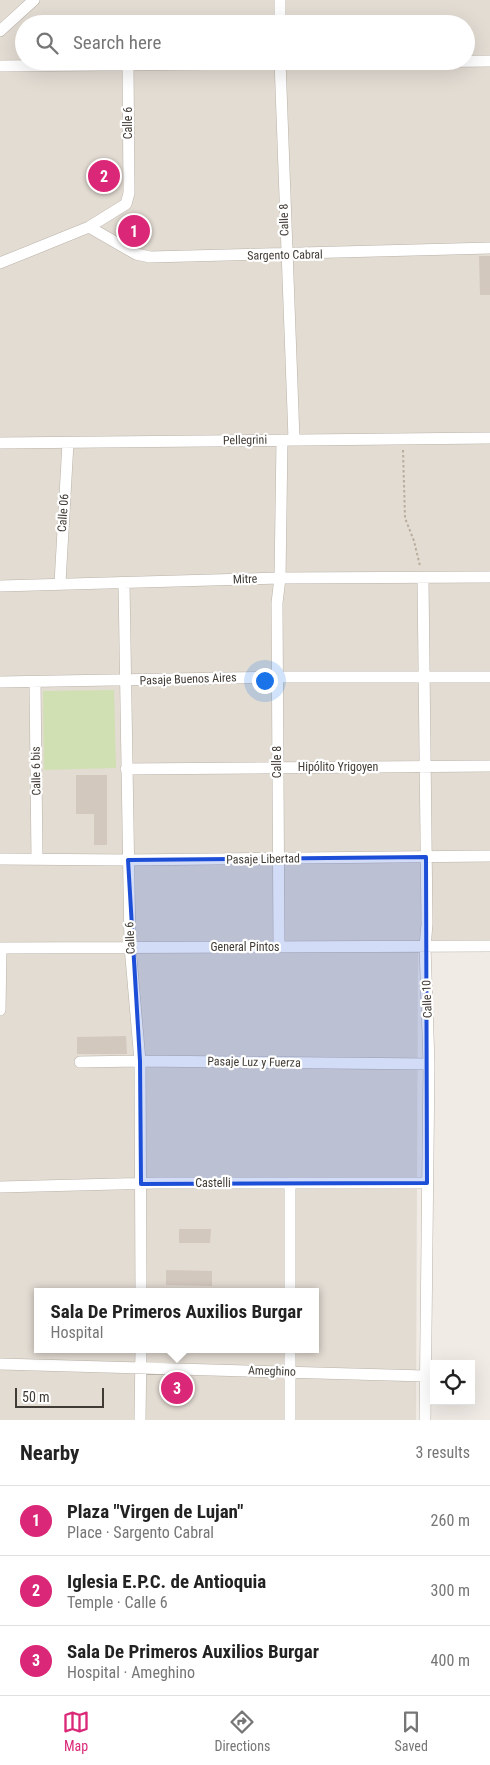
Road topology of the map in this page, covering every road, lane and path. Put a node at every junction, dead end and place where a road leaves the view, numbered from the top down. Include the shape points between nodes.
1 (34, 0) edge
2 (280, 0) edge
3 (18, 15) edge
4 (280, 15) edge
5 (15, 17) edge
6 (0, 31) edge
7 (475, 61) edge
8 (490, 61) edge
9 (0, 66) edge
10 (15, 66) edge
11 (128, 70) edge
12 (280, 70) edge
13 (89, 227) junction
14 (490, 248) edge
15 (285, 255) junction
16 (0, 263) edge
17 (490, 438) edge
18 (294, 439) junction
19 (282, 440) junction
20 (403, 440) junction
21 (0, 443) edge
22 (68, 443) junction
23 (490, 577) edge
24 (280, 578) junction
25 (423, 579) junction
26 (60, 583) junction
27 (124, 583) junction
28 (0, 586) edge
29 (277, 677) junction
30 (490, 677) edge
31 (426, 678) junction
32 (125, 681) junction
33 (0, 682) edge
34 (35, 682) junction
35 (490, 766) edge
36 (276, 767) junction
37 (425, 767) junction
38 (126, 769) junction
39 (490, 856) edge
40 (426, 857) junction
41 (277, 858) junction
42 (0, 859) edge
43 (37, 859) junction
44 (128, 860) junction
45 (130, 946) junction
46 (490, 946) edge
47 (279, 947) junction
48 (425, 947) junction
49 (0, 948) edge
50 (0, 1010) edge
51 (140, 1060) junction
52 (80, 1062) dead end
53 (429, 1064) junction
54 (290, 1183) junction
55 (427, 1183) junction
56 (141, 1184) junction
57 (0, 1186) edge
58 (141, 1288) edge
59 (290, 1288) edge
60 (141, 1353) edge
61 (290, 1353) edge
62 (0, 1364) edge
63 (141, 1368) junction
64 (290, 1372) junction
65 (425, 1376) junction
66 (140, 1420) edge
67 (290, 1420) edge
68 (425, 1420) edge

1 - 3 street
2 - 4 street
5 - 6 street
7 - 8 street
9 - 10 street
11 - 13 street, Calle 6 via 129,193 126,204
12 - 15 street, Calle 8
13 - 15 street, Sargento Cabral via 136,254 150,258
13 - 16 street
14 - 15 street, Sargento Cabral
15 - 18 street, Calle 8
17 - 20 street, Pellegrini
18 - 19 street, Pellegrini
18 - 20 street, Pellegrini
19 - 22 street, Pellegrini
19 - 24 street, Calle 8
20 - 25 path via 405,518
21 - 22 street, Pellegrini
22 - 26 street, Calle 06
23 - 25 street, Mitre
24 - 25 street, Mitre
24 - 27 street, Mitre
24 - 29 street, Calle 8
25 - 31 street, Calle 10
26 - 27 street, Mitre
26 - 28 street, Mitre
27 - 32 street, Calle 6
29 - 31 street, Pasaje Buenos Aires
29 - 32 street, Pasaje Buenos Aires
29 - 36 street, Calle 8
30 - 31 street, Pasaje Buenos Aires
31 - 37 street, Calle 10
32 - 34 street, Pasaje Buenos Aires
32 - 38 street, Calle 6
33 - 34 street, Pasaje Buenos Aires
34 - 43 street, Calle 6 bis
35 - 37 street, Hipólito Yrigoyen
36 - 37 street, Hipólito Yrigoyen
36 - 38 street, Hipólito Yrigoyen
36 - 41 street, Calle 8
37 - 40 street, Calle 10
38 - 44 street, Calle 6
39 - 40 street, Pasaje Libertad
40 - 41 street, Pasaje Libertad
40 - 48 street, Calle 10
41 - 44 street, Pasaje Libertad
41 - 47 street, Calle 8
42 - 43 street, Pasaje Libertad
43 - 44 street, Pasaje Libertad
44 - 45 street, Calle 6
45 - 47 street, General Pintos
45 - 49 street, General Pintos
45 - 51 street, Calle 6
46 - 48 street, General Pintos
47 - 48 street, General Pintos
48 - 53 street, Calle 10
49 - 50 street
51 - 52 street, Pasaje Luz y Fuerza
51 - 53 street, Pasaje Luz y Fuerza
51 - 56 street, Calle 6
53 - 55 street, Calle 10
54 - 55 street, Castelli
54 - 56 street, Castelli
54 - 59 street
55 - 65 street, Calle 10
56 - 57 street, Castelli
56 - 58 street, Calle 6
60 - 63 street
61 - 64 street
62 - 63 street, Ameghino
63 - 64 street, Ameghino
63 - 66 street
64 - 65 street, Ameghino
64 - 67 street
65 - 68 street, Calle 10

